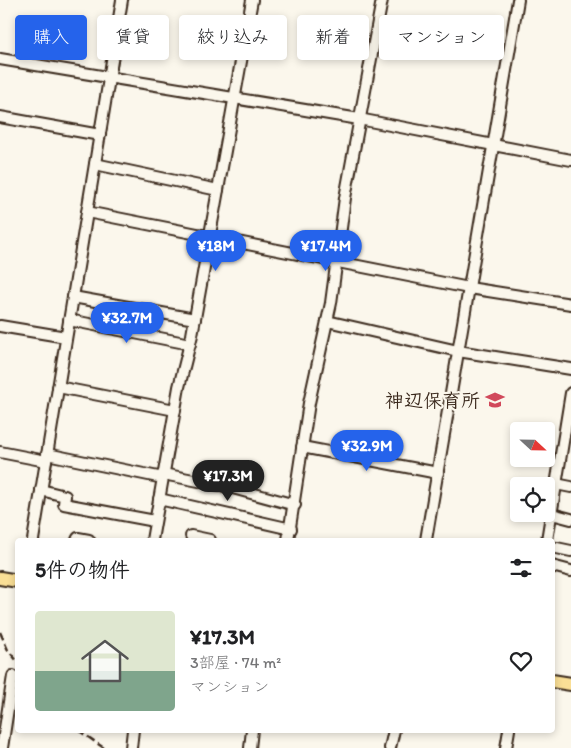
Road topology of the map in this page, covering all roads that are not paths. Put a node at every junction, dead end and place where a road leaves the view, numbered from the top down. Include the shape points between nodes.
1 (122, 0) edge
2 (252, 0) edge
3 (382, 0) edge
4 (518, 0) edge
5 (0, 59) edge
6 (109, 79) junction
7 (234, 99) junction
8 (0, 117) edge
9 (359, 119) junction
10 (100, 135) junction
11 (494, 145) junction
12 (571, 160) edge
13 (95, 164) junction
14 (218, 190) junction
15 (87, 212) junction
16 (210, 237) junction
17 (337, 262) junction
18 (469, 288) junction
19 (73, 297) junction
20 (571, 304) edge
21 (195, 319) junction
22 (69, 320) junction
23 (328, 321) junction
24 (0, 326) edge
25 (66, 337) junction
26 (190, 344) junction
27 (458, 351) junction
28 (571, 369) edge
29 (58, 387) junction
30 (571, 392) edge
31 (175, 410) junction
32 (568, 424) edge
33 (302, 447) junction
34 (0, 452) edge
35 (46, 458) junction
36 (438, 473) junction
37 (163, 476) junction
38 (556, 484) junction
39 (571, 486) edge
40 (41, 490) junction
41 (555, 492) edge
42 (158, 499) junction
43 (295, 506) junction
44 (555, 515) edge
45 (571, 519) edge
46 (155, 521) junction
47 (550, 522) edge
48 (291, 529) junction
49 (191, 536) dead end
50 (32, 538) edge
51 (152, 538) edge
52 (200, 538) edge
53 (289, 538) edge
54 (426, 538) edge
55 (547, 538) edge
56 (555, 548) edge
57 (571, 551) edge
58 (555, 567) edge
59 (571, 571) edge
60 (0, 578) edge
61 (15, 580) edge
62 (13, 676) dead end
63 (555, 681) edge
64 (571, 684) edge
65 (133, 733) edge
66 (252, 733) edge
67 (393, 733) edge
68 (508, 733) edge
69 (2, 748) edge
70 (131, 748) edge
71 (250, 748) edge
72 (390, 748) edge
73 (506, 748) edge

1 - 6 street
2 - 7 street
3 - 9 street
4 - 11 street
5 - 6 street
6 - 7 street
6 - 10 street
7 - 9 street
7 - 14 street
8 - 10 street
9 - 11 street
9 - 17 street
10 - 13 street
11 - 12 street
11 - 18 street
13 - 14 street
13 - 15 street
14 - 16 street
15 - 16 street
15 - 19 street
16 - 17 street
16 - 21 street
17 - 18 street
17 - 23 street
18 - 20 street
18 - 27 street
19 - 21 street
19 - 22 street
21 - 26 street
22 - 25 street
22 - 26 street
23 - 27 street
23 - 33 street
24 - 25 street
25 - 29 street
26 - 31 street
27 - 28 street
27 - 36 street
29 - 31 street
29 - 35 street
30 - 32 street
31 - 37 street
32 - 38 street
33 - 36 street
33 - 43 street
34 - 35 street
35 - 37 street
35 - 40 street
36 - 54 street
37 - 42 street
37 - 43 street via 229,487
38 - 39 street
38 - 41 street
40 - 46 street via 65,496 64,504
40 - 50 street
42 - 46 street
42 - 48 street
43 - 48 street
44 - 45 street
46 - 51 street
47 - 55 street
48 - 53 street
49 - 52 street
56 - 57 street
58 - 59 street
60 - 61 main road
62 - 69 street
63 - 64 main road
65 - 70 street
66 - 71 street
67 - 72 street
68 - 73 street

